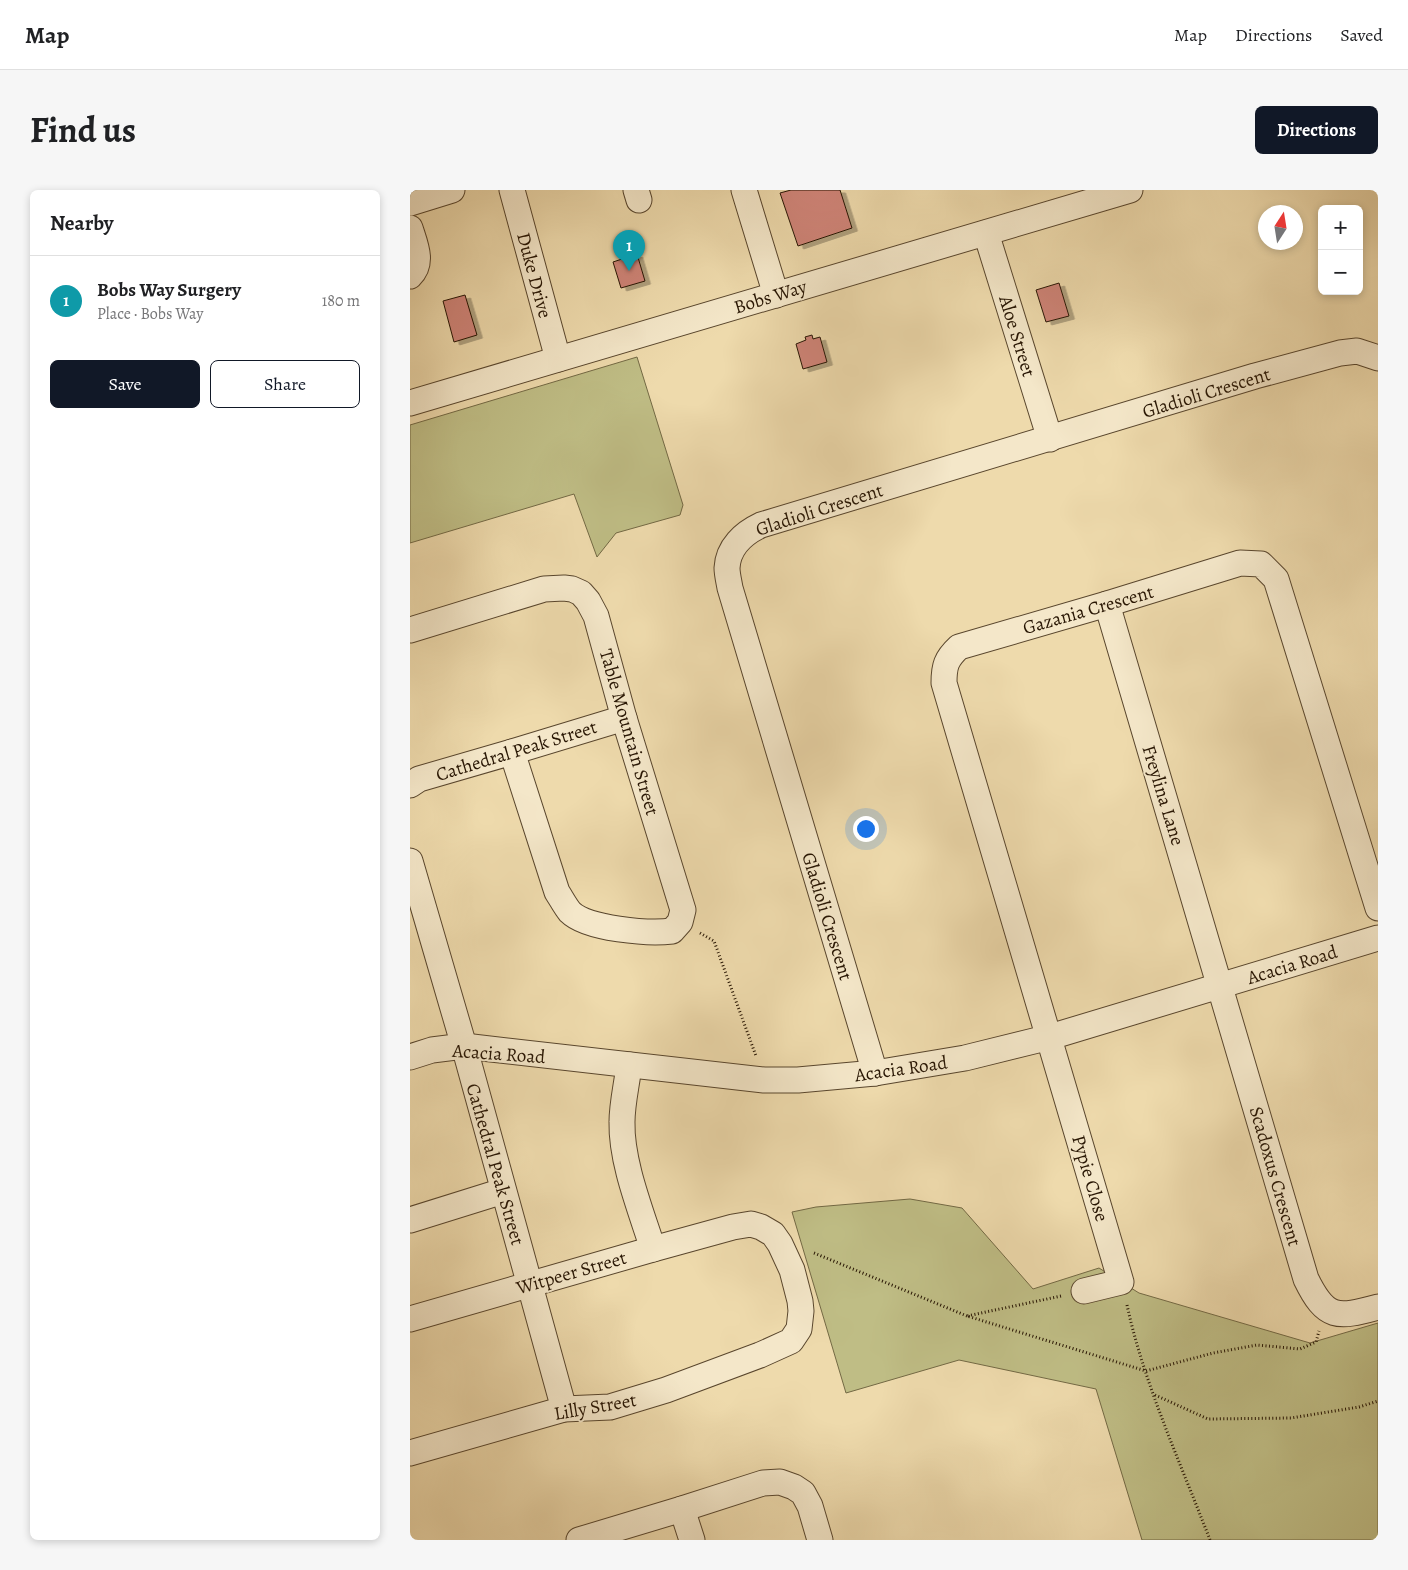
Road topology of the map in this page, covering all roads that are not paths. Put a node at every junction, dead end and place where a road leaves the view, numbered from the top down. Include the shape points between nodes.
1 (452, 190) edge
2 (512, 190) edge
3 (744, 190) edge
4 (1130, 190) edge
5 (410, 203) edge
6 (410, 228) edge
7 (986, 233) junction
8 (410, 276) edge
9 (776, 295) junction
10 (1378, 358) edge
11 (558, 359) junction
12 (410, 403) edge
13 (1050, 439) junction
14 (1107, 604) junction
15 (410, 630) edge
16 (624, 718) junction
17 (512, 752) junction
18 (410, 785) edge
19 (410, 861) edge
20 (1378, 908) edge
21 (1378, 938) edge
22 (1220, 986) junction
23 (1050, 1037) junction
24 (464, 1046) junction
25 (410, 1057) edge
26 (629, 1065) junction
27 (874, 1073) junction
28 (503, 1191) junction
29 (410, 1220) edge
30 (653, 1249) junction
31 (530, 1284) junction
32 (1084, 1291) road end
33 (1378, 1307) edge
34 (410, 1319) edge
35 (799, 1329) joint
36 (564, 1409) junction
37 (410, 1453) edge
38 (682, 1509) junction
39 (579, 1540) edge
40 (692, 1540) edge
41 (820, 1540) edge

1 - 5 street
2 - 11 street, Duke Drive
3 - 9 street
4 - 7 street, Bobs Way
6 - 8 street via 417,250 417,266
7 - 9 street, Bobs Way
7 - 13 street, Aloe Street
9 - 11 street, Bobs Way
10 - 13 street, Gladioli Crescent via 1357,351 1340,353
11 - 12 street, Bobs Way
13 - 27 street, Gladioli Crescent via 761,525 741,537 730,555 727,568 730,588
14 - 20 street, Gazania Crescent via 1240,564 1262,564 1270,571 1276,579
14 - 22 street, Freylina Lane
14 - 23 street, Gazania Crescent via 959,647 950,655 944,668 944,683
15 - 16 street, Table Mountain Street via 544,589 564,588 582,593 596,616
16 - 17 street, Cathedral Peak Street
16 - 17 street, Table Mountain Street via 682,916 672,931 627,930 587,922 571,912 557,892
17 - 18 street, Cathedral Peak Street via 419,779
19 - 24 street, Cathedral Peak Street
21 - 22 street, Acacia Road
22 - 23 street, Acacia Road
22 - 33 street, Scadoxus Crescent via 1306,1279 1326,1309 1338,1314
23 - 27 street, Acacia Road via 965,1058
23 - 32 street, Pypie Close via 1121,1282
24 - 25 street, Acacia Road
24 - 26 street, Acacia Road
24 - 28 street, Cathedral Peak Street
26 - 27 street, Acacia Road via 764,1080
26 - 30 street via 623,1141
28 - 29 street
28 - 31 street, Cathedral Peak Street
30 - 31 street, Witpeer Street
30 - 35 street, Witpeer Street via 734,1227 751,1224 761,1227 773,1234 792,1270 800,1301
31 - 34 street, Witpeer Street
31 - 36 street, Cathedral Peak Street
35 - 36 street, Lilly Street via 791,1341 666,1390 610,1407
36 - 37 street, Lilly Street
38 - 39 street
38 - 40 street
38 - 41 street via 763,1483 780,1482 803,1493

